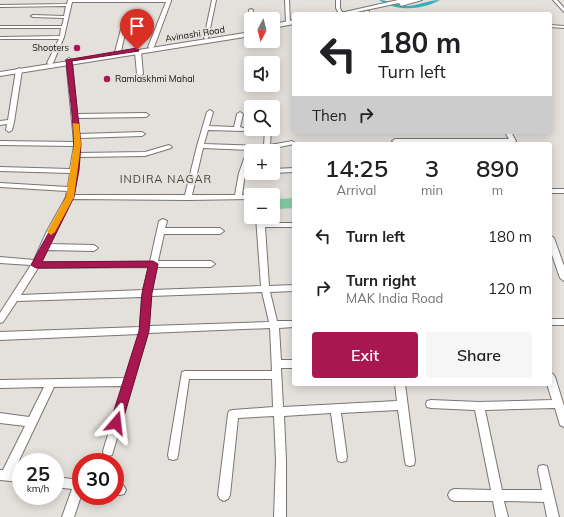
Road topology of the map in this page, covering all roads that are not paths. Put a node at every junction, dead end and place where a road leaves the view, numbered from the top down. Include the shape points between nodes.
1 (214, 0) edge
2 (287, 0) edge
3 (338, 0) edge
4 (406, 0) edge
5 (419, 0) edge
6 (555, 0) edge
7 (169, 1) edge
8 (69, 2) edge
9 (396, 2) edge
10 (0, 6) edge
11 (384, 6) junction
12 (564, 11) edge
13 (339, 12) edge
14 (351, 12) edge
15 (369, 12) edge
16 (33, 16) dead end
17 (67, 17) junction
18 (126, 18) dead end
19 (292, 24) edge
20 (280, 25) edge
21 (552, 26) edge
22 (564, 26) edge
23 (0, 27) edge
24 (64, 27) junction
25 (280, 28) edge
26 (244, 33) edge
27 (244, 33) edge
28 (62, 37) junction
29 (0, 38) edge
30 (206, 38) junction
31 (151, 47) junction
32 (118, 52) junction
33 (138, 52) junction
34 (69, 62) junction
35 (50, 63) junction
36 (0, 70) edge
37 (19, 70) junction
38 (0, 74) edge
39 (140, 74) dead end
40 (210, 112) dead end
41 (240, 114) dead end
42 (146, 115) dead end
43 (74, 116) junction
44 (0, 122) edge
45 (11, 122) junction
46 (206, 128) junction
47 (9, 130) dead end
48 (142, 134) dead end
49 (76, 136) junction
50 (0, 143) edge
51 (292, 143) dead end
52 (77, 144) junction
53 (200, 146) junction
54 (280, 146) edge
55 (169, 147) dead end
56 (244, 148) edge
57 (76, 154) junction
58 (244, 167) edge
59 (0, 169) edge
60 (75, 170) junction
61 (292, 170) edge
62 (280, 171) edge
63 (242, 173) joint
64 (0, 185) edge
65 (552, 191) edge
66 (564, 191) edge
67 (71, 193) junction
68 (238, 197) junction
69 (244, 197) edge
70 (188, 198) junction
71 (163, 221) dead end
72 (280, 223) edge
73 (261, 224) edge
74 (292, 225) edge
75 (161, 231) junction
76 (220, 231) dead end
77 (552, 242) edge
78 (44, 247) junction
79 (94, 248) dead end
80 (0, 260) edge
81 (37, 264) junction
82 (153, 264) junction
83 (211, 264) dead end
84 (562, 264) edge
85 (564, 278) edge
86 (292, 288) edge
87 (265, 289) junction
88 (147, 293) junction
89 (14, 298) junction
90 (0, 320) edge
91 (552, 322) edge
92 (564, 322) edge
93 (292, 324) edge
94 (274, 325) junction
95 (144, 331) junction
96 (0, 336) edge
97 (276, 364) junction
98 (292, 364) edge
99 (277, 374) junction
100 (129, 382) junction
101 (0, 384) edge
102 (552, 384) edge
103 (50, 385) junction
104 (400, 386) edge
105 (431, 404) dead end
106 (558, 404) junction
107 (402, 405) junction
108 (479, 406) junction
109 (335, 409) junction
110 (279, 410) junction
111 (0, 418) edge
112 (32, 422) junction
113 (564, 422) edge
114 (108, 451) dead end
115 (173, 455) dead end
116 (342, 457) dead end
117 (410, 461) dead end
118 (543, 470) dead end
119 (3, 475) edge
120 (224, 495) dead end
121 (454, 495) dead end
122 (498, 496) junction
123 (549, 496) junction
124 (72, 505) edge
125 (68, 517) edge
126 (280, 517) edge
127 (502, 517) edge
128 (553, 517) edge

1 - 30 street
2 - 19 street
3 - 13 street
4 - 9 main road
5 - 9 main road
6 - 12 street
7 - 8 street
7 - 31 street
8 - 10 street
8 - 17 street
9 - 11 main road
11 - 14 main road
11 - 15 main road
16 - 17 street
17 - 24 street
18 - 32 street
19 - 20 main road
19 - 25 main road
21 - 22 street
23 - 24 street
24 - 28 street
26 - 30 main road, Avinashi Road
27 - 33 main road, Avinashi Road
28 - 29 street
28 - 35 street
30 - 31 main road, Avinashi Road
31 - 32 main road, Avinashi Road
32 - 34 main road, Avinashi Road
33 - 34 main road, Avinashi Road
33 - 39 street
34 - 35 main road, Avinashi Road
34 - 37 main road, Avinashi Road
34 - 43 street
35 - 36 main road, Avinashi Road
37 - 38 main road, Avinashi Road
37 - 45 street
40 - 46 street
41 - 46 street via 240,129
42 - 43 street
43 - 49 street
44 - 45 street
45 - 47 street
46 - 53 street
48 - 49 street
49 - 52 street
50 - 52 street
51 - 54 street
52 - 57 street
53 - 56 street
53 - 70 street
55 - 57 street via 145,154
57 - 60 street
58 - 63 street
59 - 60 street
60 - 67 street
61 - 62 street
63 - 68 street
64 - 67 street
65 - 66 street
67 - 70 street
67 - 78 street
68 - 69 street
68 - 70 street
71 - 75 street
72 - 74 street
73 - 87 street
75 - 76 street
75 - 82 street
77 - 84 street
78 - 79 street
78 - 81 street
80 - 81 street
81 - 82 street
81 - 89 street
82 - 83 street
82 - 88 street
84 - 85 street
86 - 87 street
87 - 88 street
87 - 94 street
88 - 89 street
88 - 95 street
89 - 90 street
91 - 92 street
93 - 94 street
94 - 95 street
94 - 97 street
95 - 96 street
95 - 100 street
97 - 98 street
97 - 99 street
99 - 110 street
99 - 115 street via 184,375
100 - 103 street
100 - 114 street
101 - 103 street
102 - 106 street
103 - 112 street
104 - 107 street
105 - 108 street
106 - 108 street
106 - 113 street
107 - 109 street
107 - 117 street
108 - 122 street
109 - 110 street
109 - 116 street
110 - 120 street via 233,414
110 - 126 street
111 - 112 street
112 - 119 street
118 - 123 street
121 - 122 street
122 - 123 street
122 - 127 street
123 - 128 street
124 - 125 street

